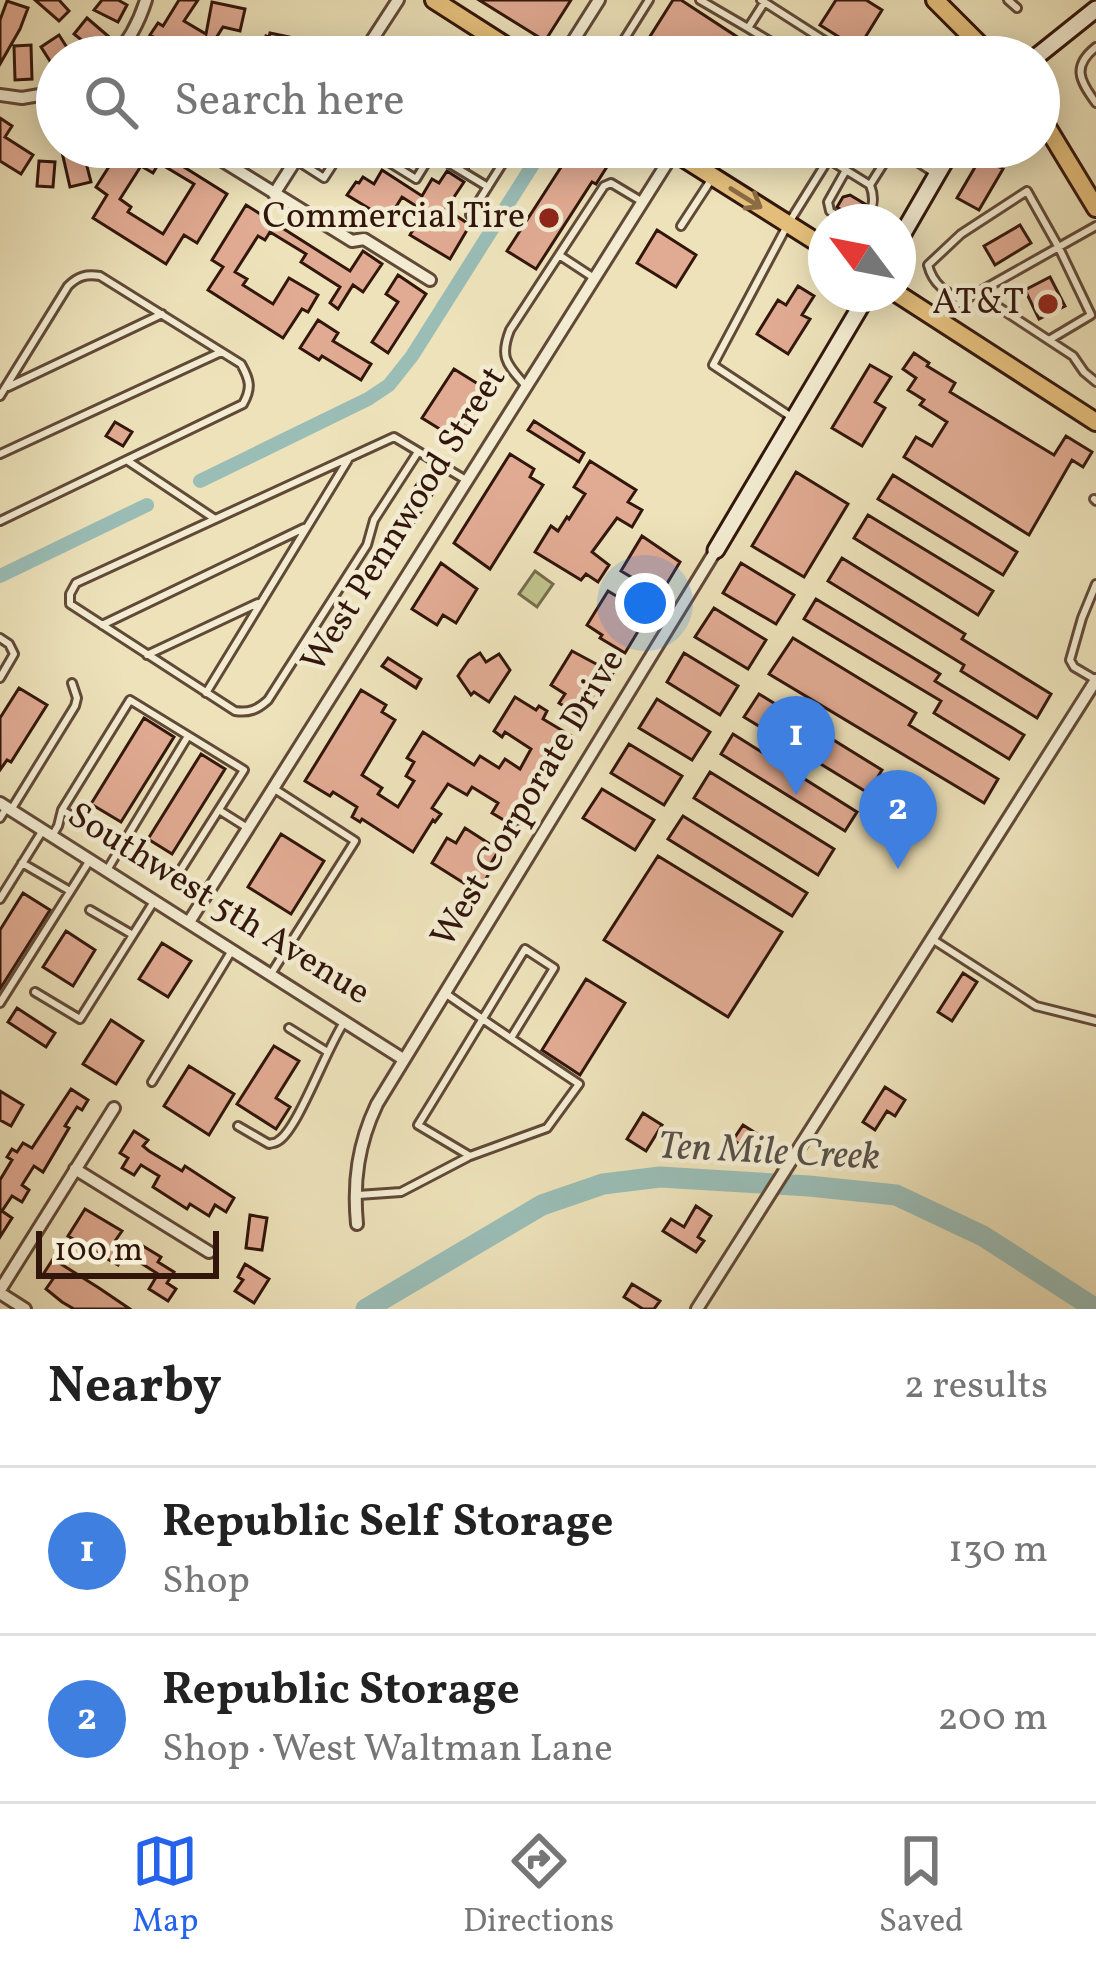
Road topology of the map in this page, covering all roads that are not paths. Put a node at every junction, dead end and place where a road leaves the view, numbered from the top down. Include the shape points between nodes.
1 (146, 0) edge
2 (398, 0) edge
3 (434, 0) edge
4 (599, 0) edge
5 (649, 0) edge
6 (700, 0) edge
7 (935, 0) edge
8 (1008, 0) edge
9 (764, 1) edge
10 (455, 6) edge
11 (1017, 8) dead end
12 (1096, 9) edge
13 (748, 28) junction
14 (130, 36) edge
15 (375, 36) edge
16 (495, 36) edge
17 (576, 36) edge
18 (626, 36) edge
19 (761, 36) edge
20 (818, 36) edge
21 (971, 36) edge
22 (1060, 38) edge
23 (1096, 46) edge
24 (1096, 86) edge
25 (1088, 93) junction
26 (0, 95) edge
27 (36, 96) edge
28 (1096, 103) edge
29 (1060, 149) edge
30 (233, 168) edge
31 (291, 168) edge
32 (308, 168) edge
33 (330, 168) edge
34 (399, 168) edge
35 (422, 168) edge
36 (458, 168) edge
37 (500, 168) edge
38 (661, 168) edge
39 (699, 168) edge
40 (822, 168) edge
41 (843, 168) edge
42 (881, 168) edge
43 (929, 168) edge
44 (941, 168) edge
45 (846, 170) junction
46 (937, 174) junction
47 (712, 177) junction
48 (870, 185) junction
49 (488, 187) junction
50 (274, 194) junction
51 (642, 202) junction
52 (828, 204) edge
53 (873, 204) edge
54 (1096, 208) edge
55 (916, 211) edge
56 (470, 214) dead end
57 (788, 224) junction
58 (681, 226) dead end
59 (1096, 226) edge
60 (808, 237) edge
61 (1059, 248) junction
62 (559, 255) junction
63 (594, 278) junction
64 (430, 280) dead end
65 (977, 293) junction
66 (963, 301) junction
67 (916, 305) edge
68 (858, 312) edge
69 (162, 314) junction
70 (1094, 315) edge
71 (935, 317) junction
72 (1049, 340) junction
73 (221, 352) junction
74 (1096, 382) edge
75 (526, 385) junction
76 (2, 392) edge
77 (796, 420) junction
78 (1096, 422) edge
79 (418, 452) junction
80 (0, 454) edge
81 (350, 458) junction
82 (128, 461) junction
83 (466, 480) junction
84 (215, 519) junction
85 (0, 520) edge
86 (308, 526) junction
87 (716, 550) joint
88 (1096, 584) edge
89 (262, 602) junction
90 (102, 625) junction
91 (0, 638) edge
92 (147, 655) junction
93 (0, 678) edge
94 (1096, 680) edge
95 (72, 683) dead end
96 (206, 693) junction
97 (188, 736) junction
98 (273, 788) junction
99 (4, 809) edge
100 (62, 809) junction
101 (219, 810) junction
102 (248, 828) junction
103 (47, 833) junction
104 (122, 846) junction
105 (90, 860) junction
106 (22, 862) junction
107 (107, 870) junction
108 (70, 891) junction
109 (0, 899) edge
110 (155, 900) junction
111 (90, 910) dead end
112 (189, 922) junction
113 (133, 935) junction
114 (932, 939) junction
115 (233, 950) junction
116 (271, 974) junction
117 (35, 992) dead end
118 (445, 993) junction
119 (0, 1004) edge
120 (483, 1019) junction
121 (1096, 1021) edge
122 (345, 1022) junction
123 (289, 1028) dead end
124 (511, 1038) junction
125 (326, 1051) junction
126 (404, 1059) junction
127 (152, 1082) dead end
128 (113, 1108) dead end
129 (238, 1126) dead end
130 (470, 1156) junction
131 (76, 1169) junction
132 (354, 1195) junction
133 (356, 1224) dead end
134 (208, 1252) dead end
135 (0, 1292) edge
136 (25, 1309) edge
137 (697, 1309) edge

1 - 14 street
2 - 15 street
3 - 10 main road
4 - 17 street
5 - 18 lane
6 - 13 lane
7 - 21 main road
8 - 11 lane
9 - 13 lane
9 - 20 lane
10 - 16 main road
12 - 22 street
13 - 19 lane
23 - 25 lane via 1080,67
24 - 25 lane
25 - 28 lane
26 - 27 street
29 - 54 main road
30 - 50 street
31 - 50 street
32 - 33 lane via 324,178
34 - 35 lane via 416,178
36 - 49 lane
37 - 49 lane
38 - 51 street, West Pennwood Street
39 - 47 main road
40 - 57 lane
41 - 45 lane
42 - 48 lane
43 - 46 lane
44 - 46 street
45 - 48 lane
45 - 52 lane
46 - 55 street
47 -> 57 main road
47 - 58 lane
48 - 53 lane
49 - 56 lane
50 - 64 street
51 - 62 lane via 607,183
51 - 63 street, West Pennwood Street
57 - 60 main road
57 - 77 lane via 713,365
59 - 61 lane
61 - 65 lane
61 - 66 lane via 1027,191 928,265 940,290
61 - 70 lane
62 - 63 lane
62 - 75 lane via 506,342 505,358
63 - 75 street, West Pennwood Street
65 - 66 lane
65 - 72 lane
66 - 71 lane
67 - 71 main road
68 - 77 street, West Corporate Drive
69 - 73 lane
69 - 76 lane
69 - 76 lane via 100,275 76,278
70 - 72 lane
71 - 78 main road
72 - 74 lane
73 - 80 lane
73 - 82 lane via 249,377 243,404
75 - 83 street, West Pennwood Street
77 - 87 street, West Corporate Drive
79 - 81 lane via 394,437
79 - 83 lane
79 - 96 lane via 268,700 235,711
81 - 84 lane
81 - 86 lane
82 - 84 lane
82 - 85 lane
83 - 98 street, West Pennwood Street
84 - 90 lane via 76,583 70,604
86 - 89 lane
86 - 90 lane
87 - 118 street, West Corporate Drive
88 - 94 lane via 1070,660
89 - 92 lane
89 - 96 lane
90 - 92 lane
91 - 93 lane via 14,654
92 - 96 lane
94 - 114 street
95 - 99 lane via 75,706
97 - 100 lane via 130,700
97 - 101 lane via 244,770
97 - 104 lane
98 - 102 street, West Pennwood Street
98 - 116 lane via 355,842
99 - 103 street, Southwest 5th Avenue
100 - 103 lane
100 - 104 lane
101 - 102 lane
101 - 104 lane via 175,879
102 - 112 street, West Pennwood Street
103 - 105 street, Southwest 5th Avenue
103 - 106 lane
104 - 107 lane
105 - 107 street, Southwest 5th Avenue
105 - 108 lane
106 - 108 lane
106 - 109 lane
107 - 110 street, Southwest 5th Avenue
108 - 119 lane
110 - 112 street, Southwest 5th Avenue
110 - 113 lane
111 - 113 lane
112 - 115 street, Southwest 5th Avenue
113 - 117 lane via 80,1019
114 - 121 lane via 1036,1006
114 - 137 street
115 - 116 street, Southwest 5th Avenue
115 - 127 lane
116 - 122 street, Southwest 5th Avenue
118 - 120 lane
118 - 126 street, West Corporate Drive
120 - 124 lane
120 - 124 lane via 525,949 554,968
120 - 130 lane via 418,1125
122 - 125 lane
122 - 126 street, Southwest 5th Avenue
123 - 125 lane
124 - 130 lane via 579,1084 548,1128
125 - 129 lane via 285,1136 269,1144
126 - 132 street, West Corporate Drive via 368,1124
128 - 131 street
130 - 132 lane via 401,1192
131 - 134 street
131 - 135 street
132 - 133 street, West Corporate Drive
135 - 136 street

